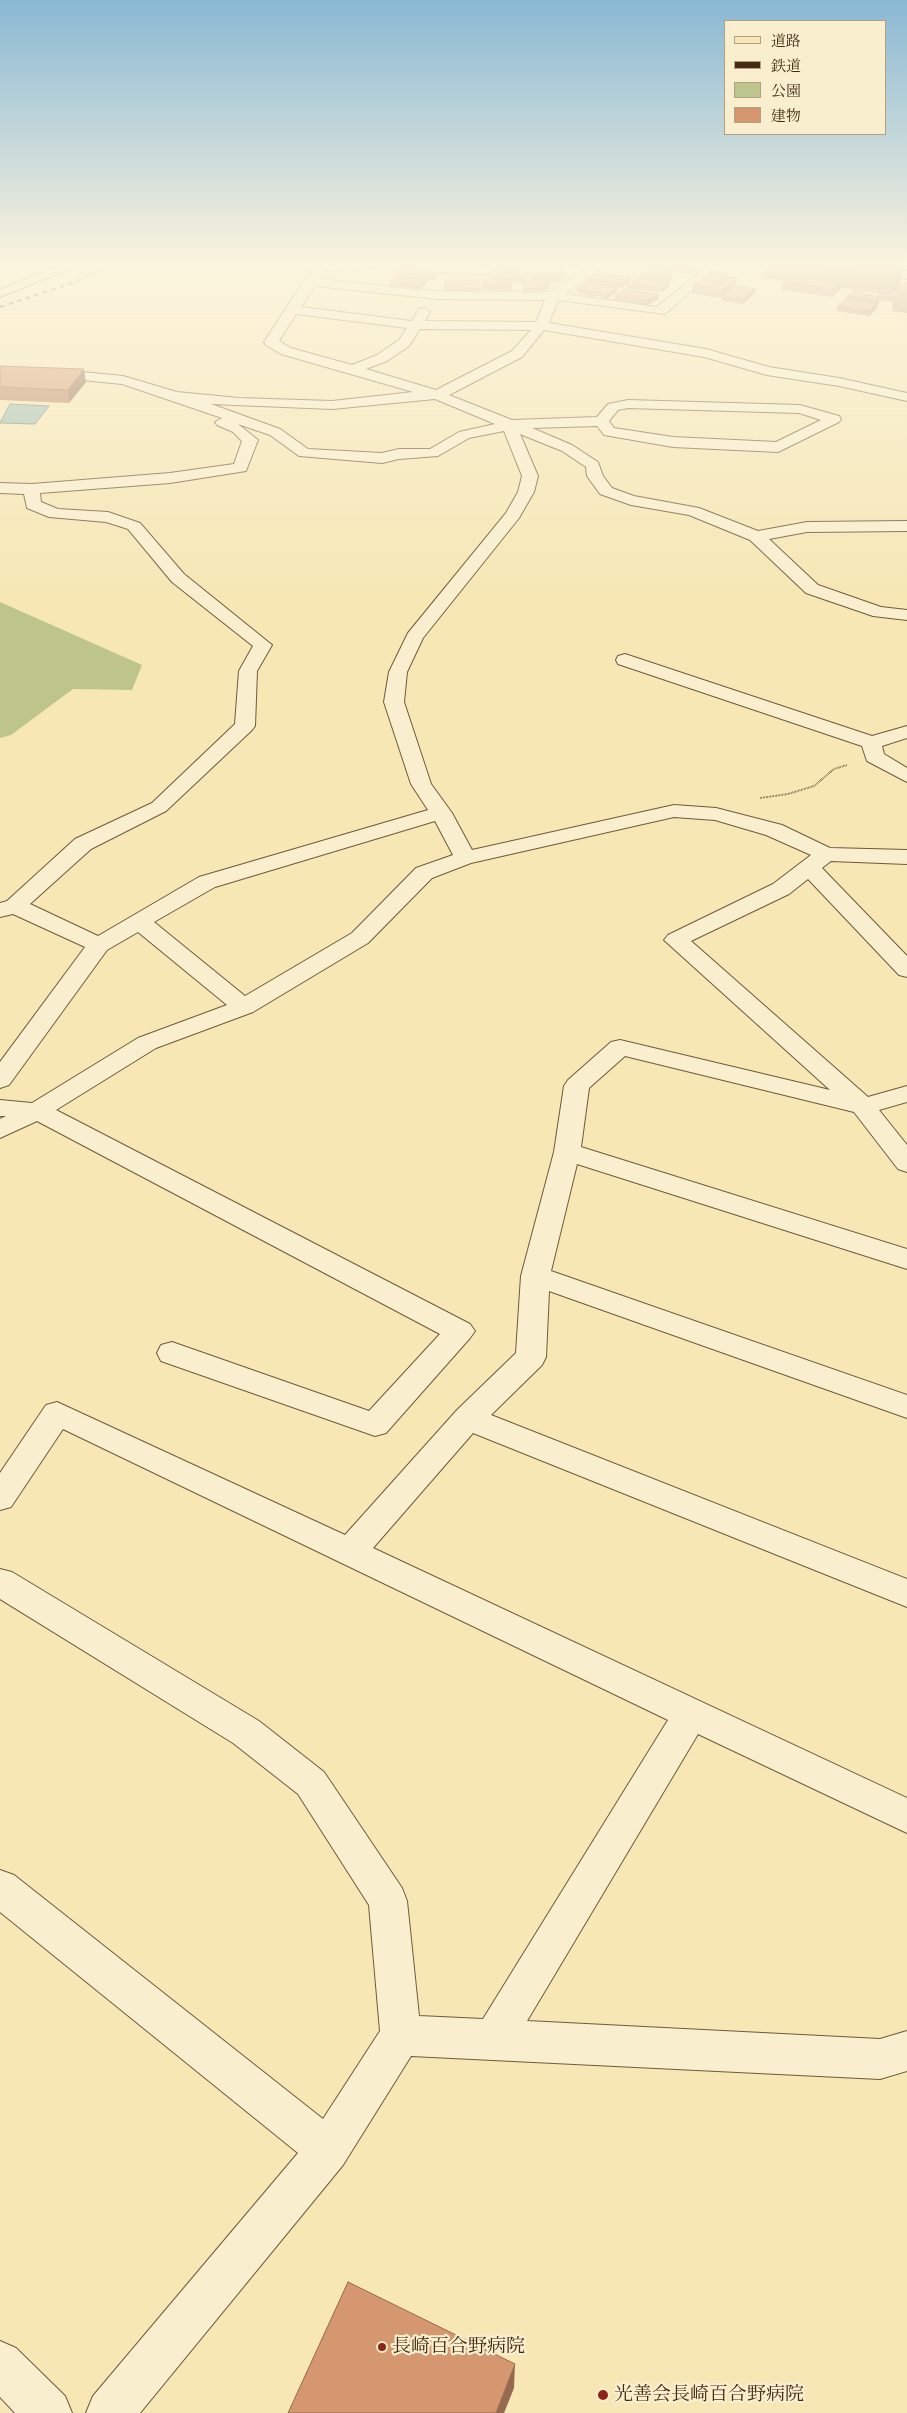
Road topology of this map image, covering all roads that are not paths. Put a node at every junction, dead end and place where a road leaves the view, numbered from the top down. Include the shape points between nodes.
1 (58, 374) edge
2 (368, 374) edge
3 (479, 374) edge
4 (784, 374) edge
5 (437, 395) junction
6 (176, 396) junction
7 (907, 397) edge
8 (601, 421) junction
9 (509, 425) junction
10 (0, 488) edge
11 (32, 489) junction
12 (907, 526) edge
13 (756, 536) junction
14 (907, 615) edge
15 (625, 660) dead end
16 (907, 732) edge
17 (873, 750) junction
18 (907, 776) edge
19 (441, 813) junction
20 (907, 857) edge
21 (465, 858) junction
22 (817, 861) junction
23 (7, 908) edge
24 (140, 922) junction
25 (99, 946) junction
26 (907, 970) edge
27 (244, 1007) junction
28 (0, 1080) edge
29 (907, 1094) edge
30 (863, 1106) junction
31 (0, 1108) edge
32 (37, 1110) junction
33 (0, 1130) edge
34 (567, 1152) junction
35 (907, 1164) edge
36 (907, 1259) edge
37 (534, 1276) junction
38 (172, 1352) dead end
39 (907, 1407) edge
40 (468, 1418) junction
41 (0, 1498) edge
42 (349, 1552) junction
43 (0, 1582) edge
44 (907, 1593) edge
45 (691, 1714) junction
46 (907, 1816) edge
47 (0, 1888) edge
48 (401, 2035) junction
49 (494, 2039) junction
50 (907, 2051) edge
51 (328, 2150) junction
52 (0, 2364) edge
53 (48, 2413) edge
54 (110, 2413) edge

1 - 6 street via 123,380
2 - 5 street
3 - 5 street
4 - 7 street
5 - 6 street via 332,405
5 - 9 street
6 - 9 street via 275,432 304,453 382,458 433,453 464,435
6 - 11 street via 178,404 238,429 250,440 241,468 170,478
8 - 8 street via 609,432 673,442 778,447 834,419 800,409 628,404 613,407
8 - 9 street
9 - 13 street via 567,448 593,465 595,476 606,490 631,500 693,511
9 - 19 street via 530,476 526,492 513,515 414,637 398,672 394,702 405,740 421,784
10 - 11 street
11 - 23 street via 33,504 55,514 108,517 134,526 178,578 262,645 248,671 245,726 159,807 83,844
12 - 13 street via 807,527
13 - 14 street via 812,589 879,612
15 - 17 street
16 - 17 street
17 - 18 street
19 - 21 street
19 - 24 street via 207,882
20 - 22 street
21 - 22 street via 674,811 716,814 764,827
21 - 27 street via 424,873 360,938
22 - 26 street
22 - 30 street via 782,889 676,940
23 - 25 street
24 - 25 street
24 - 27 street
25 - 28 street
27 - 32 street via 147,1043
29 - 30 street
30 - 34 street via 620,1048 577,1086
30 - 35 street
31 - 32 street
32 - 33 street
32 - 38 street via 460,1331 375,1425
34 - 36 street
34 - 37 street
37 - 39 street
37 - 40 street via 531,1356
40 - 42 street
40 - 44 street
41 - 42 street via 57,1413
42 - 45 street
43 - 48 street via 246,1732 311,1783 388,1901
45 - 46 street
45 - 49 street
47 - 51 street
48 - 49 street
48 - 51 street
49 - 50 street via 880,2059
51 - 54 street
52 - 53 street

